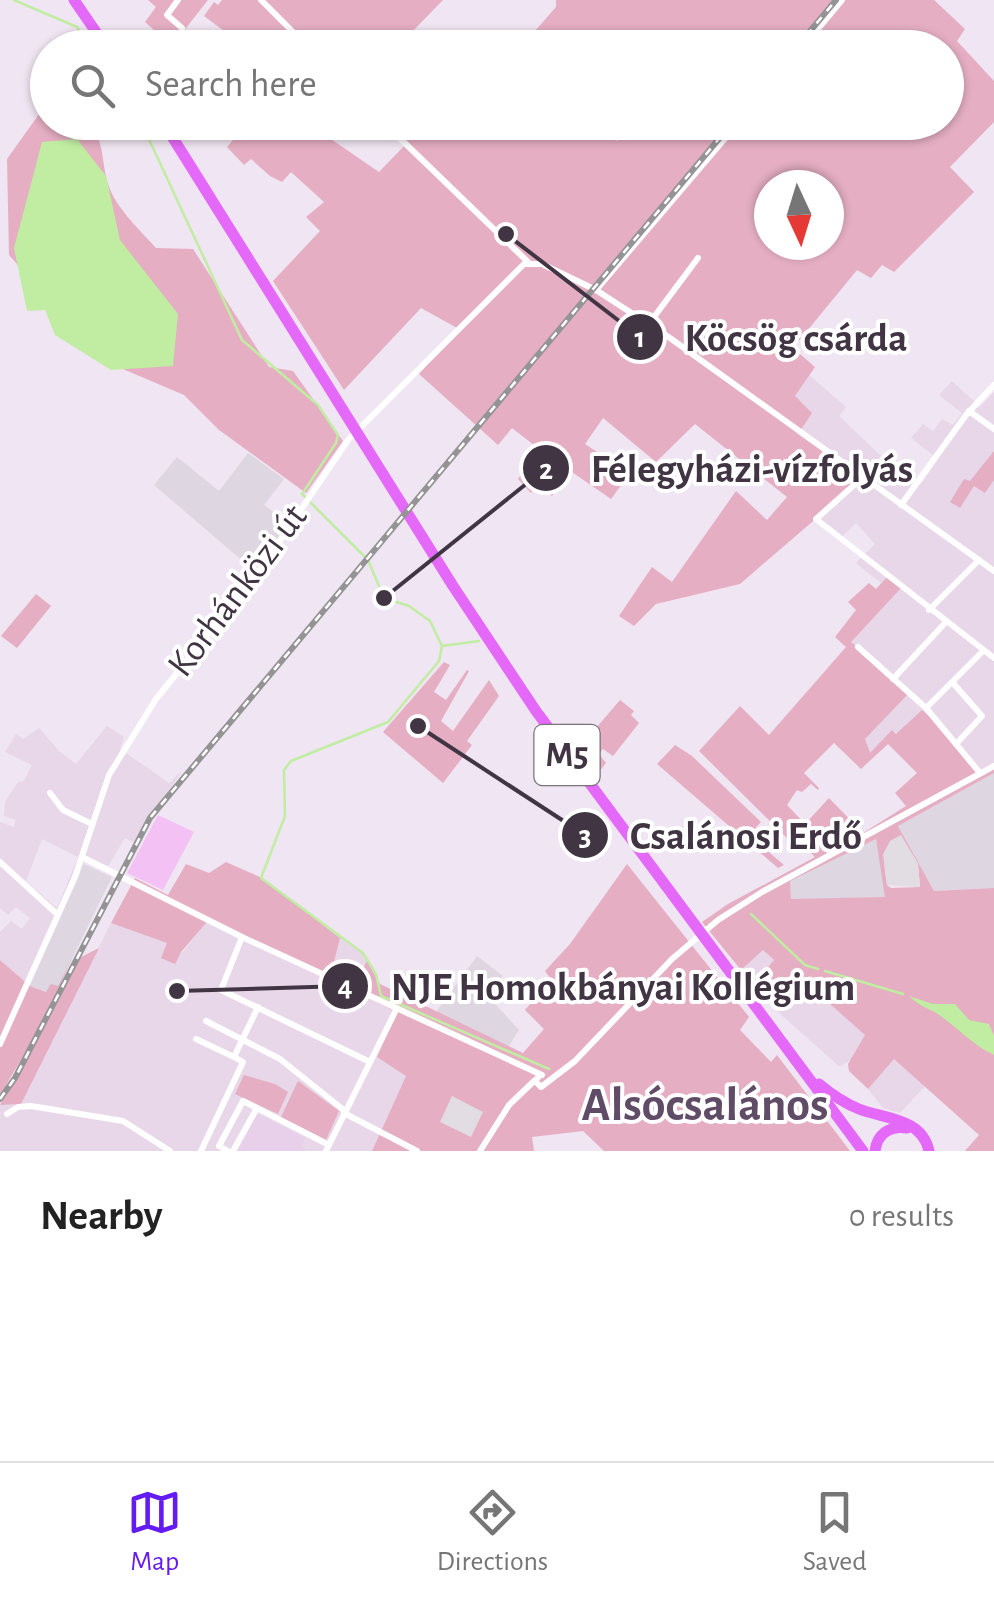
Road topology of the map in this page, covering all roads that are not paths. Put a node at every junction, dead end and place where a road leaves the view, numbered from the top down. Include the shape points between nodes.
1 (77, 0) edge
2 (178, 0) edge
3 (260, 0) edge
4 (842, 0) edge
5 (182, 28) dead end
6 (98, 30) edge
7 (291, 30) edge
8 (817, 30) edge
9 (171, 140) edge
10 (402, 140) edge
11 (724, 140) edge
12 (698, 258) dead end
13 (529, 263) junction
14 (596, 290) junction
15 (648, 325) junction
16 (994, 385) edge
17 (970, 411) junction
18 (994, 429) edge
19 (863, 477) junction
20 (901, 505) junction
21 (409, 521) junction
22 (979, 560) junction
23 (994, 571) edge
24 (929, 610) junction
25 (945, 623) junction
26 (858, 647) dead end
27 (984, 651) junction
28 (994, 658) edge
29 (893, 678) junction
30 (953, 682) junction
31 (926, 708) junction
32 (956, 744) junction
33 (994, 766) edge
34 (980, 773) junction
35 (50, 793) dead end
36 (92, 824) junction
37 (82, 857) junction
38 (0, 862) edge
39 (58, 915) junction
40 (242, 937) junction
41 (258, 1007) junction
42 (397, 1008) junction
43 (206, 1021) dead end
44 (243, 1039) junction
45 (196, 1040) dead end
46 (0, 1044) edge
47 (786, 1048) junction
48 (234, 1057) junction
49 (370, 1062) junction
50 (539, 1079) junction
51 (257, 1108) junction
52 (345, 1112) junction
53 (7, 1114) dead end
54 (328, 1148) edge
55 (482, 1149) edge
56 (170, 1151) edge
57 (201, 1151) edge
58 (230, 1151) edge
59 (417, 1151) edge
60 (860, 1151) edge
61 (875, 1151) edge
62 (928, 1151) edge

1 - 6 highway
2 - 5 street via 166,15
3 - 7 street
4 - 8 street
9 - 21 highway, M5
10 - 13 street
11 - 14 street
12 - 15 street
13 - 14 street
13 - 36 street, Korhánközi út via 358,428 261,569 156,699 108,775
14 - 15 street
15 - 19 street
16 - 17 street
17 - 18 street
17 - 20 street
19 - 20 street
19 - 24 street via 816,519
20 - 22 street
21 - 47 highway, M5 via 569,758
21 - 60 highway, M5 via 565,760
22 - 23 street
22 - 24 street
24 - 25 street
25 - 27 street
25 - 29 street
26 - 29 street
27 - 28 street
27 - 30 street
29 - 31 street
30 - 31 street
30 - 32 street via 982,716
31 - 32 street
32 - 34 street
33 - 34 street
34 - 50 street via 705,930 574,1061
35 - 36 street via 64,810
36 - 37 street, Korhánközi út
37 - 39 street, Korhánközi út
37 - 40 street
38 - 39 street
39 - 46 street, Korhánközi út
40 - 41 street via 221,990
40 - 42 street
41 - 44 street
41 - 49 street
42 - 49 street
42 - 50 street via 530,1068
43 - 44 street
44 - 48 street
44 - 52 street via 280,1059
45 - 48 street
47 - 60 highway, M5
47 - 62 highway via 838,1098 918,1129
48 - 57 street via 243,1062
49 - 52 street
50 - 55 street via 502,1114
51 - 54 street
51 - 58 street
51 - 58 street via 243,1102 219,1146
52 - 54 street
52 - 59 street
53 - 56 street via 30,1106 124,1122
61 - 62 highway via 880,1136 899,1126 917,1133

